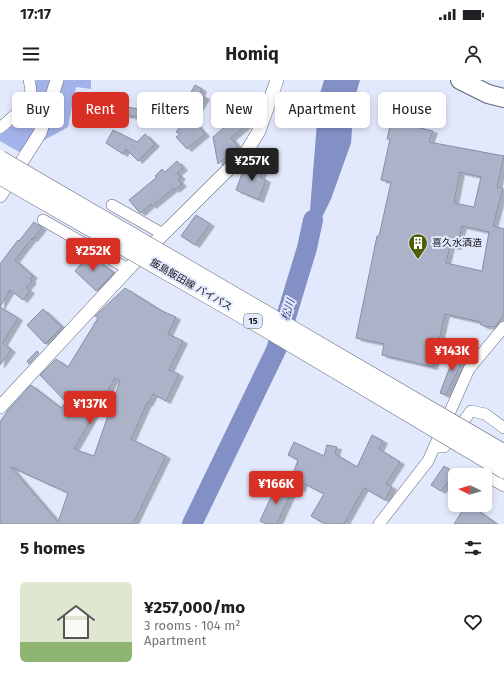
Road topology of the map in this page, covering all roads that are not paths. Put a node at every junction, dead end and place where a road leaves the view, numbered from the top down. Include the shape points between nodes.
1 (30, 80) edge
2 (57, 80) edge
3 (277, 80) edge
4 (460, 80) edge
5 (504, 98) edge
6 (0, 128) edge
7 (0, 159) edge
8 (0, 176) edge
9 (0, 196) edge
10 (112, 204) dead end
11 (43, 220) dead end
12 (163, 234) junction
13 (128, 270) junction
14 (504, 328) edge
15 (0, 407) edge
16 (504, 428) edge
17 (436, 447) junction
18 (504, 453) edge
19 (504, 470) edge
20 (492, 479) edge
21 (504, 486) edge
22 (378, 524) edge

1 - 6 street via 31,90 25,106
2 - 9 street via 40,133
3 - 12 street via 259,132 247,151
4 - 5 highway via 488,94
7 - 18 main road, 飯島飯田線 バイパス / 15, bridge
8 - 19 main road, 飯島飯田線 バイパス / 15, bridge via 255,322
10 - 12 street
11 - 13 street
12 - 13 street
13 - 15 street
14 - 17 street via 469,368
16 - 17 street via 485,414 471,411 444,447
17 - 22 street via 428,461
20 - 21 street

